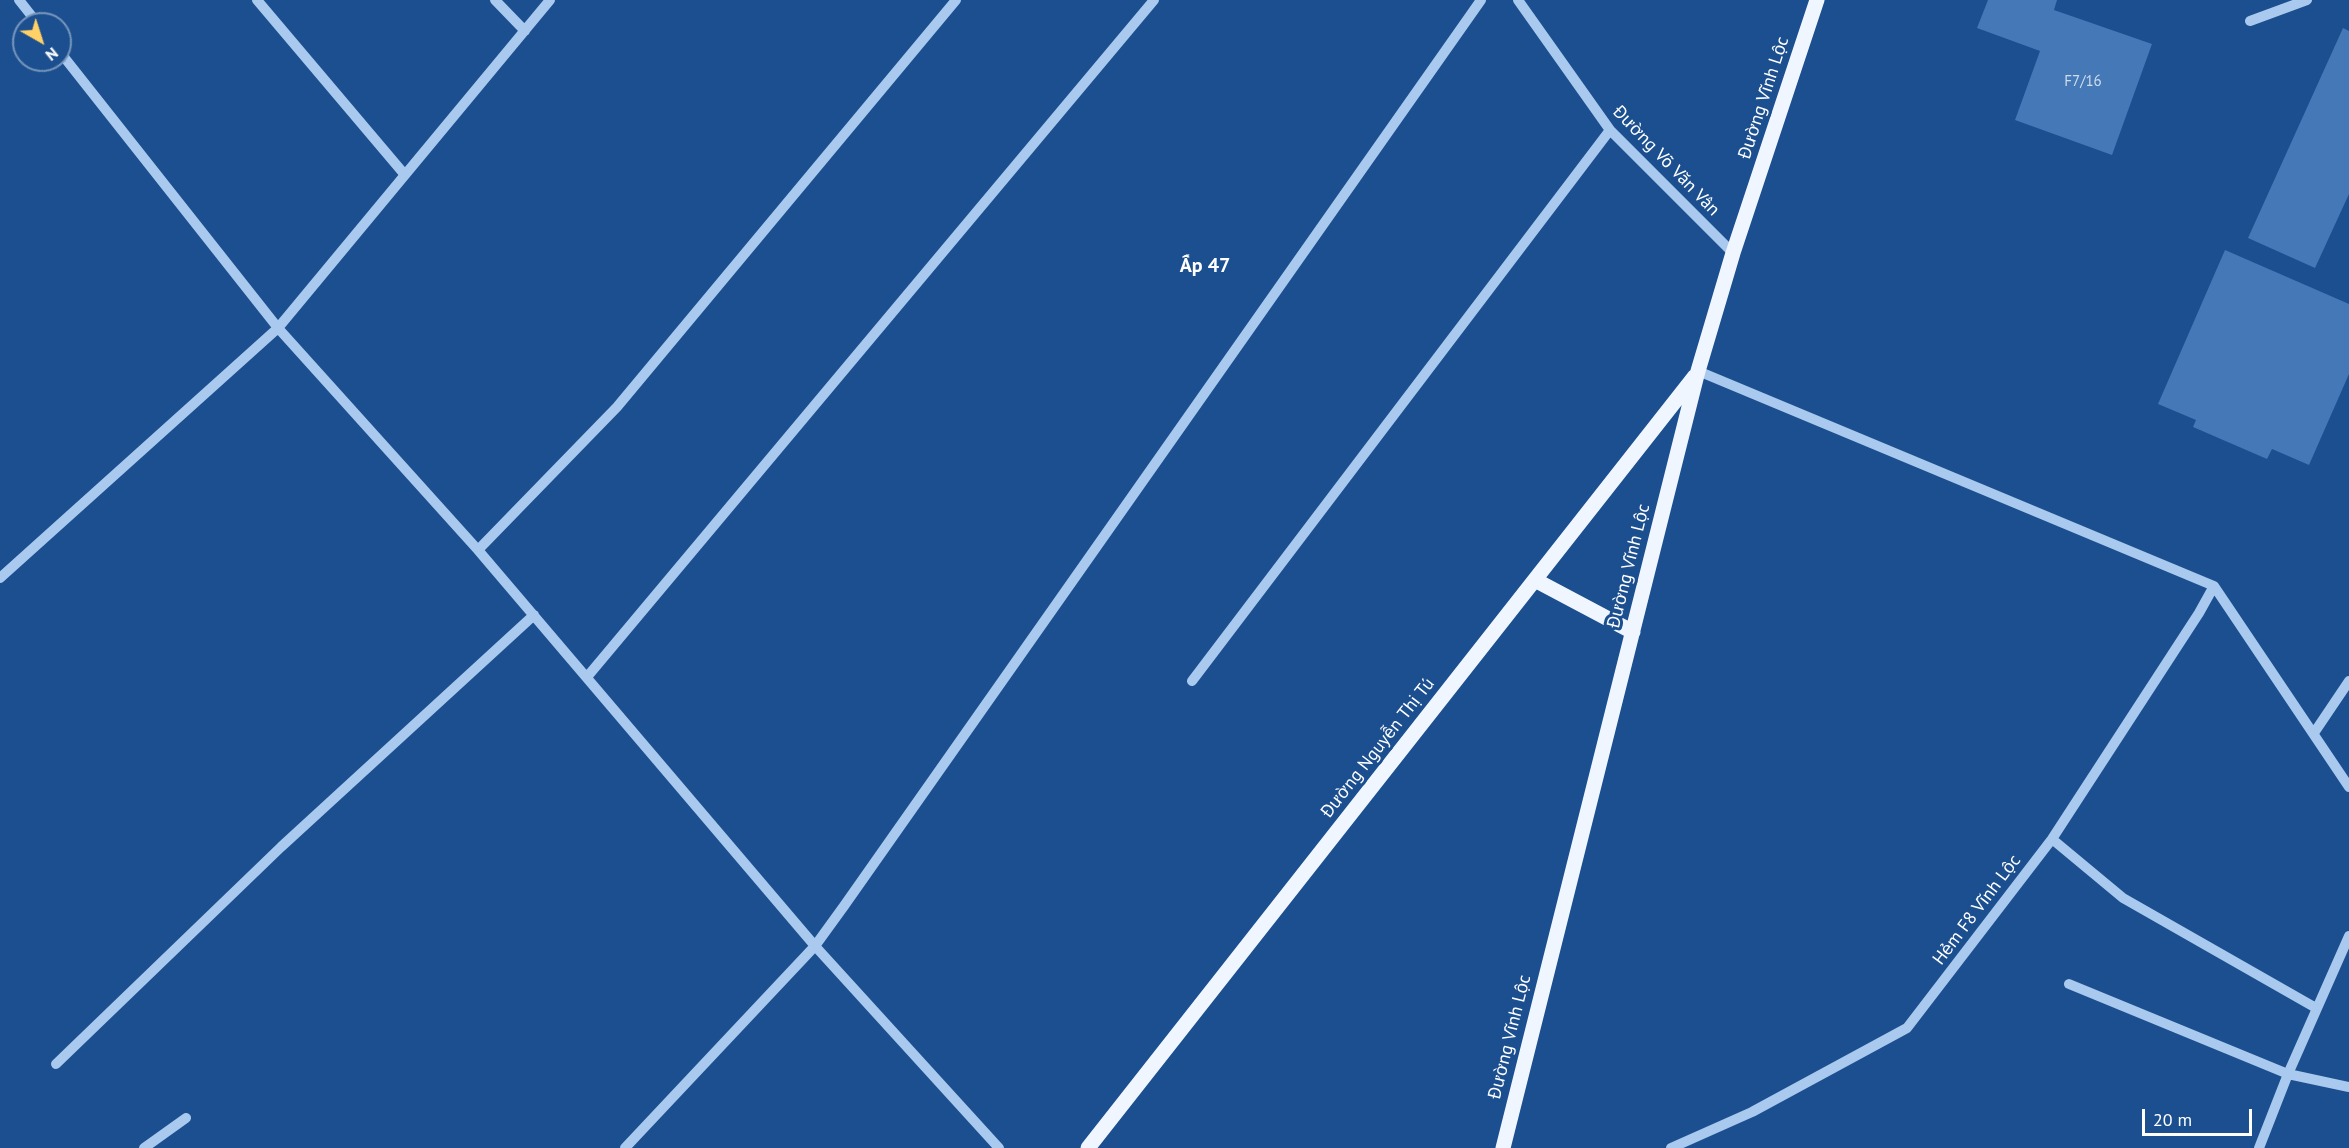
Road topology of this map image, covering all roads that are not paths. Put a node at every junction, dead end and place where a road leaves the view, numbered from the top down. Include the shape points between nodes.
1 (19, 0) edge
2 (257, 0) edge
3 (495, 0) edge
4 (550, 0) edge
5 (956, 0) edge
6 (1154, 0) edge
7 (1481, 0) edge
8 (1518, 0) edge
9 (1817, 0) edge
10 (2307, 0) edge
11 (28, 12) edge
12 (2250, 21) dead end
13 (525, 31) junction
14 (72, 67) edge
15 (1610, 130) junction
16 (405, 175) junction
17 (1733, 253) junction
18 (278, 328) junction
19 (1698, 371) junction
20 (478, 549) junction
21 (0, 578) edge
22 (1534, 580) junction
23 (2214, 586) junction
24 (534, 615) junction
25 (1632, 632) junction
26 (587, 677) junction
27 (1192, 681) dead end
28 (2349, 681) edge
29 (2314, 733) junction
30 (2349, 787) edge
31 (2052, 839) junction
32 (2349, 936) edge
33 (815, 946) junction
34 (2069, 984) dead end
35 (2316, 1008) junction
36 (56, 1064) dead end
37 (2288, 1074) junction
38 (2349, 1087) edge
39 (186, 1118) dead end
40 (144, 1148) edge
41 (625, 1148) edge
42 (999, 1148) edge
43 (1088, 1148) edge
44 (1503, 1148) edge
45 (1671, 1148) edge
46 (2259, 1148) edge

1 - 11 street
2 - 16 street
3 - 13 street
4 - 13 street
5 - 20 street via 617,407
6 - 26 street
7 - 33 street
8 - 15 street, Đường Võ Văn Vân
9 - 17 main road, Đường Vĩnh Lộc
10 - 12 street
13 - 16 street
14 - 18 street
15 - 17 street, Đường Võ Văn Vân
15 - 27 street
16 - 18 street
17 - 19 main road, Đường Vĩnh Lộc
18 - 20 street
18 - 21 street
19 - 22 main road, Đường Nguyễn Thị Tú
19 - 23 street
19 - 25 main road, Đường Vĩnh Lộc
20 - 24 street
22 - 25 main road
22 - 43 main road, Đường Nguyễn Thị Tú
23 - 29 street
23 - 31 street, Hẻm F8 Vĩnh Lộc
24 - 26 street
24 - 36 street via 281,847
25 - 44 main road, Đường Vĩnh Lộc
26 - 33 street
28 - 29 street
29 - 30 street
31 - 35 street via 2123,898
31 - 45 street, Hẻm F8 Vĩnh Lộc via 1907,1028 1752,1112
32 - 35 street
33 - 41 street
33 - 42 street
34 - 37 street
35 - 37 street
37 - 38 street
37 - 46 street
39 - 40 street

